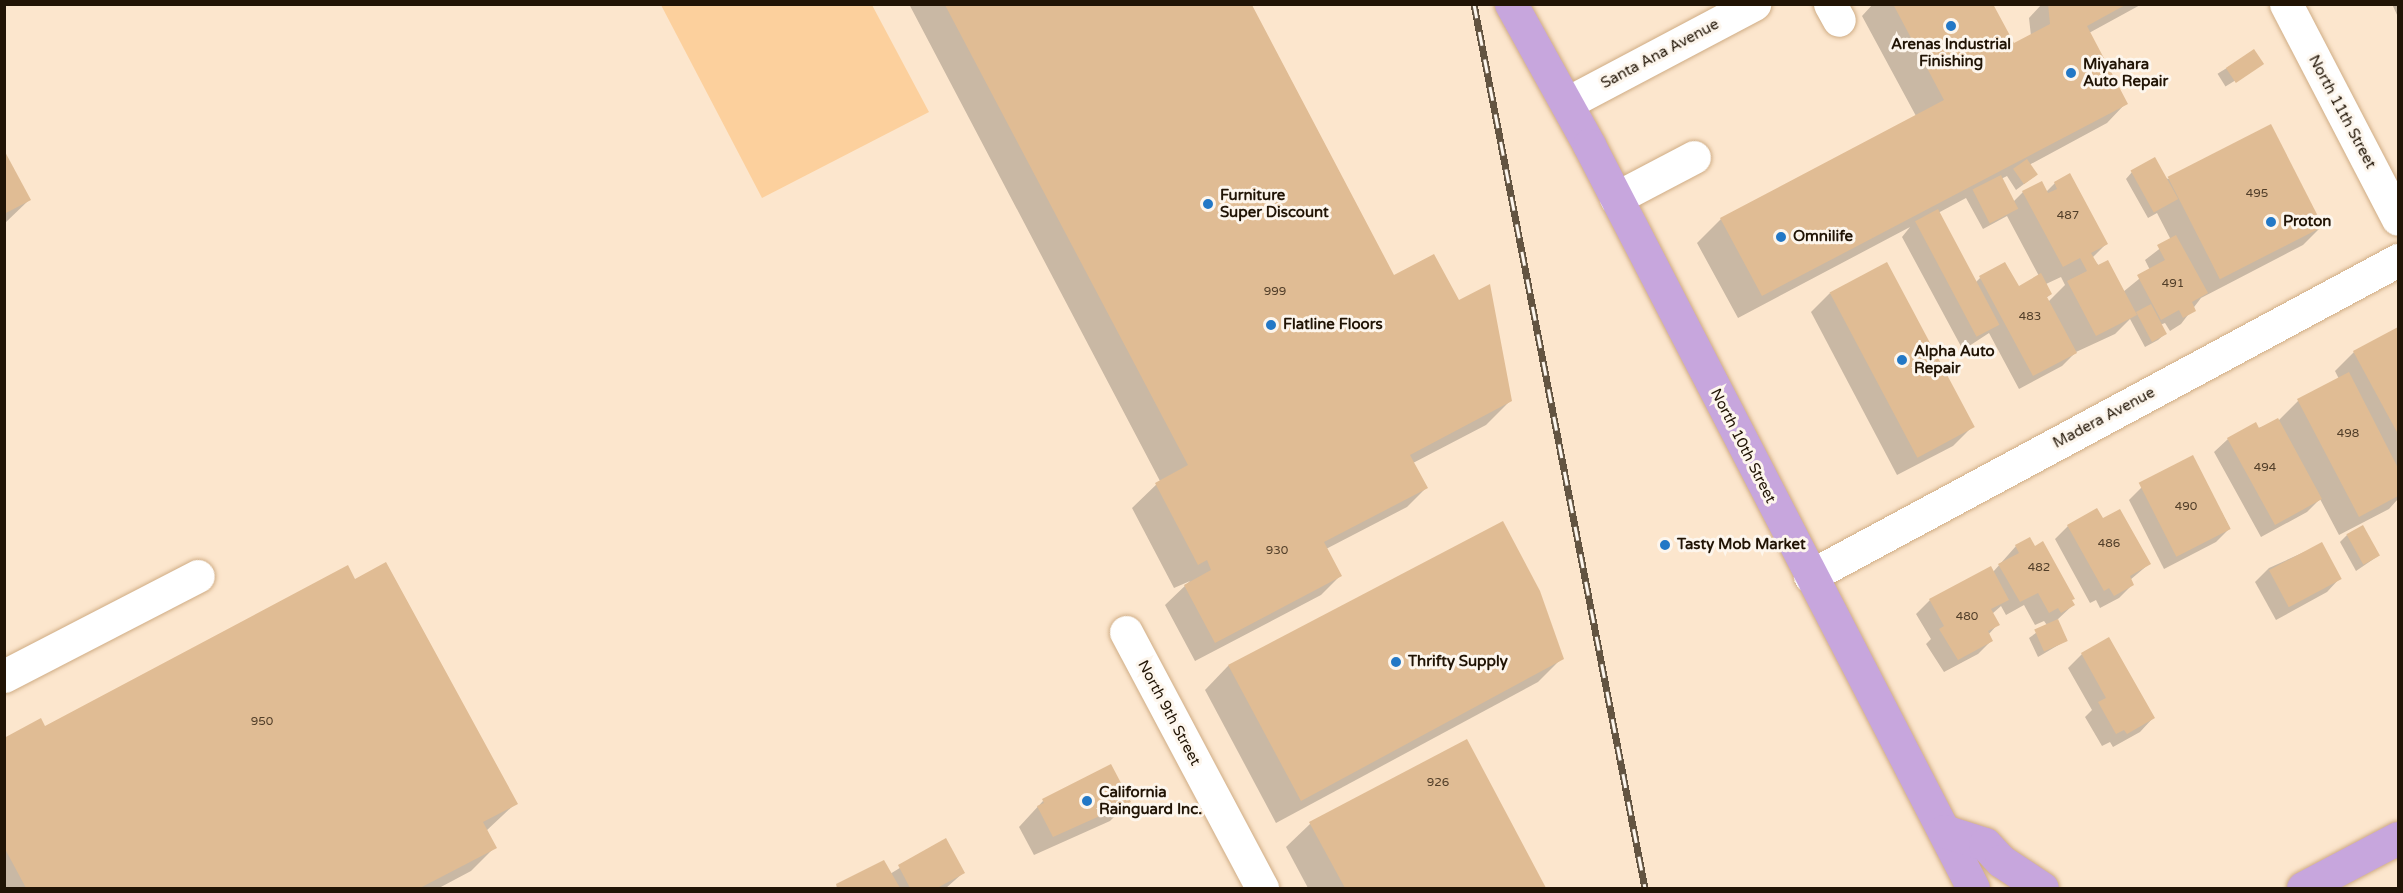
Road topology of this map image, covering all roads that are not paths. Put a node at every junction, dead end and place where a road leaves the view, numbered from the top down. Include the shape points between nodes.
1 (1511, 4) edge
2 (1754, 4) edge
3 (2286, 4) edge
4 (1567, 103) junction
5 (1694, 157) dead end
6 (1616, 198) junction
7 (2398, 219) edge
8 (2398, 260) edge
9 (198, 576) dead end
10 (1810, 576) junction
11 (1126, 632) dead end
12 (4, 675) edge
13 (1944, 831) junction
14 (2398, 838) edge
15 (1262, 888) edge
16 (1973, 888) edge
17 (2042, 888) edge
18 (2303, 888) edge

1 - 4 main road, North 10th Street
2 - 4 street, Santa Ana Avenue
3 - 7 street, North 11th Street
4 - 6 main road, North 10th Street
5 - 6 street
6 - 10 main road, North 10th Street
8 - 10 street, Madera Avenue
9 - 12 street
10 - 13 main road, North 10th Street
11 - 15 street, North 9th Street
13 - 16 main road, North 10th Street
13 - 17 main road via 1985,844 2001,861
14 - 18 main road

